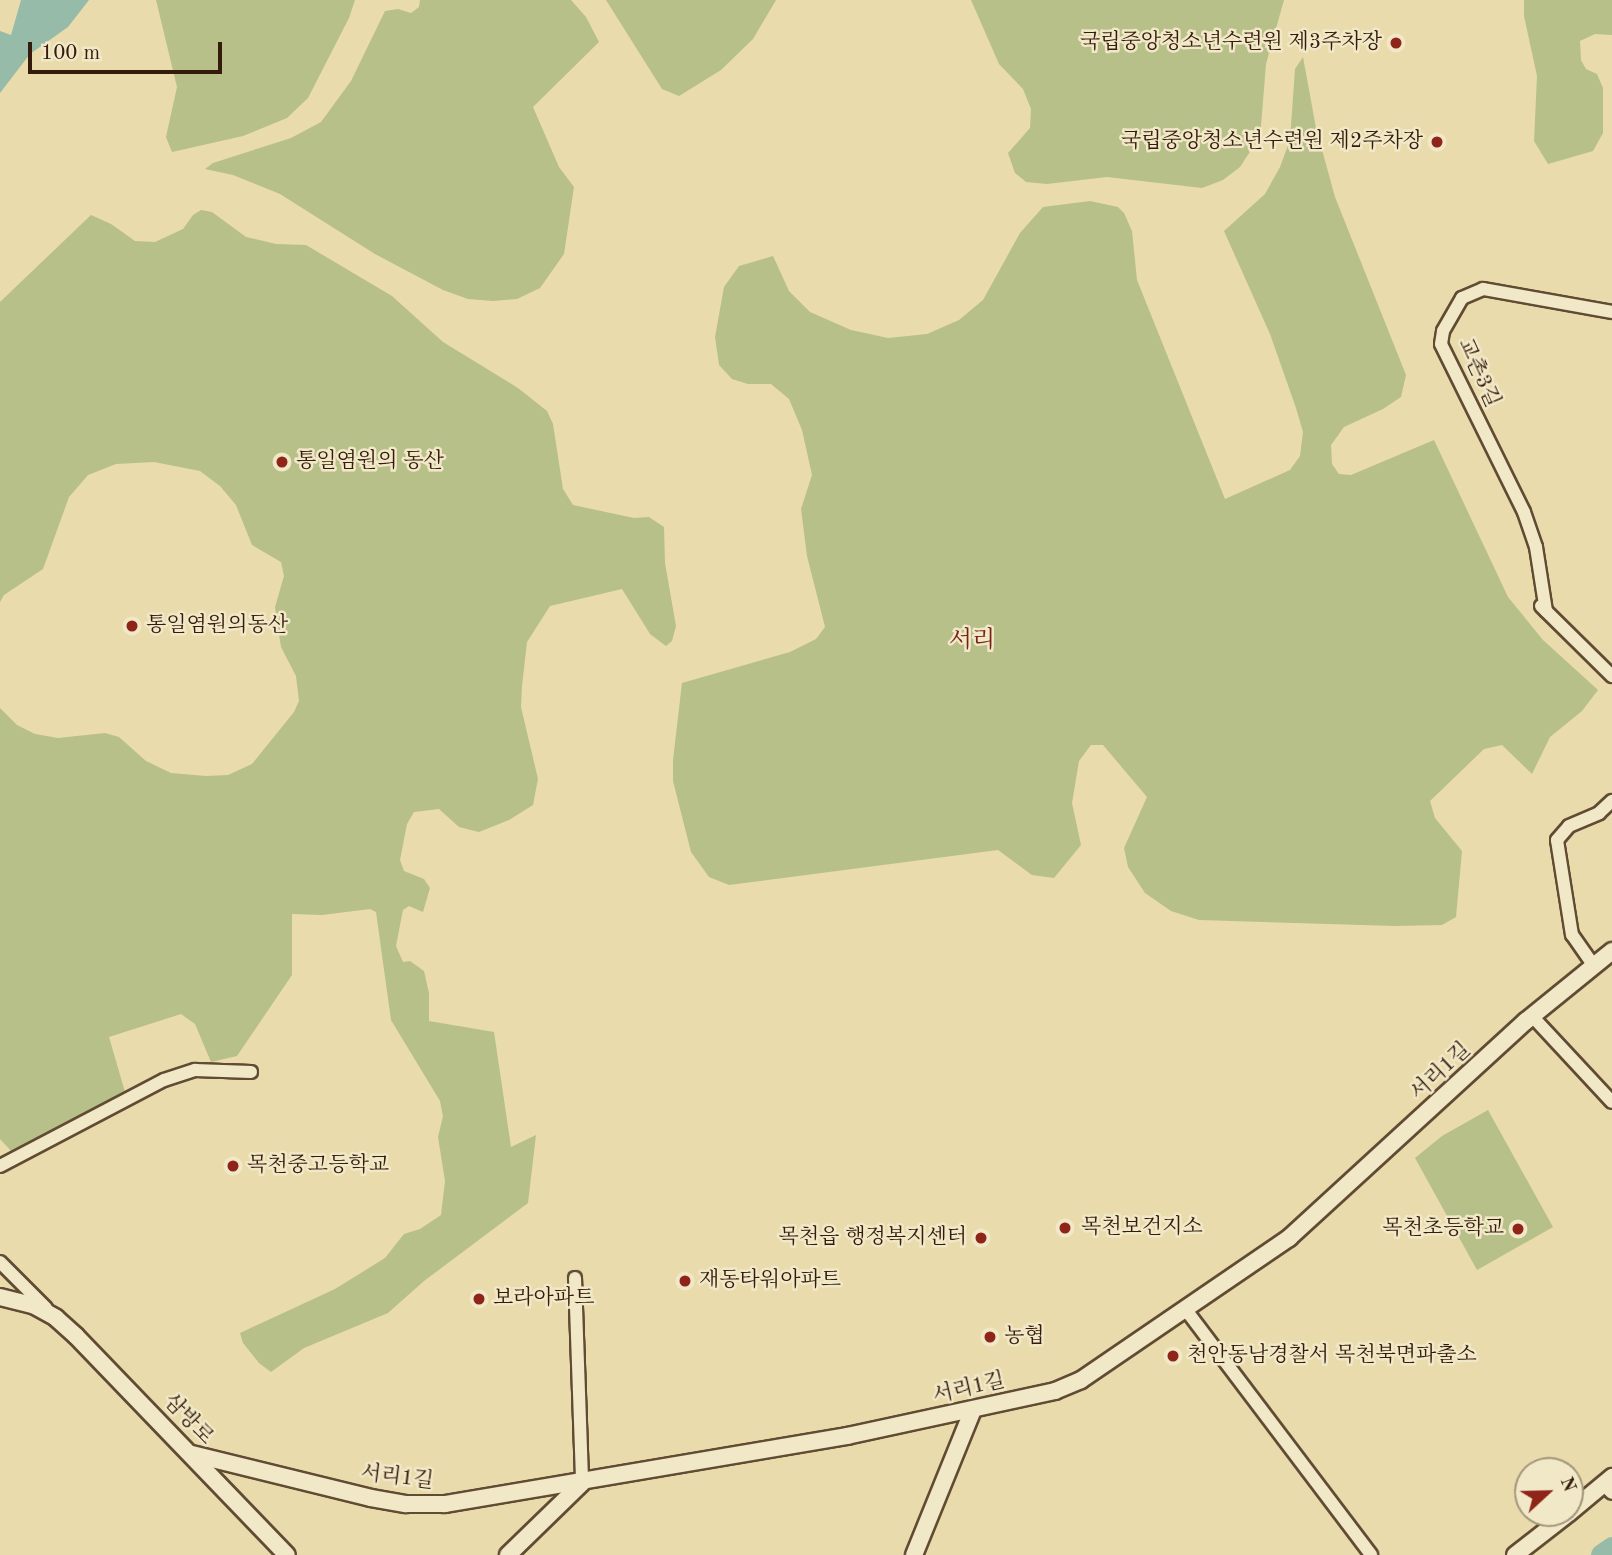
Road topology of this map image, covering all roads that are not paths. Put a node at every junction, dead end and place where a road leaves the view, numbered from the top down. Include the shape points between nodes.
1 (1612, 312) edge
2 (1612, 676) edge
3 (1612, 801) edge
4 (1612, 951) edge
5 (1594, 966) junction
6 (1532, 1016) junction
7 (251, 1072) dead end
8 (1612, 1102) edge
9 (0, 1166) edge
10 (0, 1262) edge
11 (575, 1279) dead end
12 (0, 1297) edge
13 (1186, 1310) junction
14 (56, 1318) junction
15 (973, 1410) junction
16 (192, 1454) junction
17 (582, 1483) junction
18 (1609, 1485) edge
19 (1584, 1503) edge
20 (1552, 1527) edge
21 (287, 1555) edge
22 (508, 1555) edge
23 (914, 1555) edge
24 (1371, 1555) edge
25 (1515, 1555) edge

1 - 2 street, 교촌3길 via 1483,289 1462,298 1443,331 1441,344 1524,512 1536,547 1543,608
3 - 5 street via 1599,813 1569,826 1557,840 1572,934
4 - 5 street, 서리1길
5 - 6 street, 서리1길
6 - 8 street
6 - 13 street, 서리1길 via 1289,1238
7 - 9 street via 195,1070 164,1080
10 - 14 street, 삼방로
11 - 17 street
12 - 14 street, 삼방로 via 33,1305
13 - 15 street, 서리1길 via 1081,1380 1055,1391
13 - 24 street
14 - 16 street, 삼방로
15 - 17 street, 서리1길
15 - 23 street
16 - 17 street, 서리1길 via 406,1504 445,1504
16 - 21 street, 삼방로
17 - 22 street
18 - 19 street
20 - 25 street

